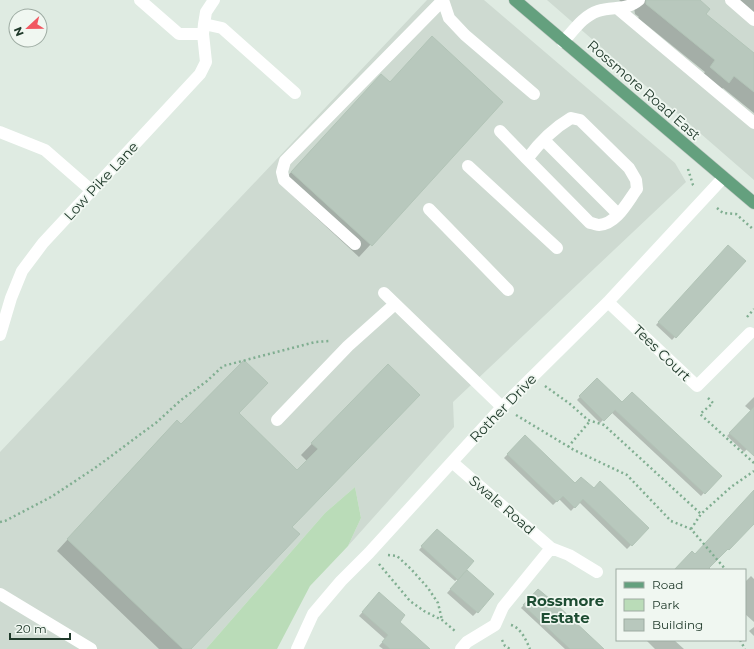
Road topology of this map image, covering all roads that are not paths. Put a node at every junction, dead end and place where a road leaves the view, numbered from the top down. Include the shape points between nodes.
1 (140, 0) edge
2 (214, 0) edge
3 (443, 0) edge
4 (515, 0) edge
5 (639, 0) edge
6 (731, 0) edge
7 (618, 8) junction
8 (754, 20) edge
9 (204, 29) junction
10 (563, 42) junction
11 (295, 93) dead end
12 (534, 94) dead end
13 (754, 123) edge
14 (500, 131) dead end
15 (0, 132) edge
16 (544, 140) junction
17 (527, 159) junction
18 (468, 166) dead end
19 (723, 178) junction
20 (92, 191) junction
21 (754, 203) edge
22 (429, 209) dead end
23 (618, 214) junction
24 (355, 244) dead end
25 (557, 248) dead end
26 (508, 290) dead end
27 (384, 293) dead end
28 (608, 302) junction
29 (395, 304) junction
30 (1, 330) edge
31 (750, 332) dead end
32 (502, 407) junction
33 (277, 420) dead end
34 (452, 462) junction
35 (551, 548) junction
36 (597, 572) dead end
37 (0, 594) edge
38 (464, 646) edge
39 (91, 649) edge
40 (297, 649) edge

1 - 9 street via 179,34
2 - 9 street via 206,12
3 - 12 street via 449,18 465,35
3 - 24 street via 285,161 282,172 284,180
4 - 10 main road, Rossmore Road East
5 - 7 street via 633,5
6 - 8 street
7 - 10 street via 599,11 585,18
7 - 13 street
9 - 11 street via 222,28
9 - 20 street, Low Pike Lane via 206,62 200,74
10 - 19 main road, Rossmore Road East
14 - 17 street
15 - 20 street via 45,150
16 - 17 street
16 - 23 street
16 - 23 street via 571,118 580,120 629,168 636,180 637,189
17 - 23 street via 590,223 599,225 611,221
18 - 25 street
19 - 21 main road, Rossmore Road East
19 - 28 street, Rother Drive
20 - 30 street, Low Pike Lane via 43,243 22,271
22 - 26 street
27 - 29 street
28 - 31 street, Tees Court via 697,386
28 - 32 street, Rother Drive
29 - 32 street
29 - 33 street via 348,346
32 - 34 street, Rother Drive
34 - 35 street, Swale Road
34 - 40 street, Rother Drive via 313,614
35 - 36 street, Swale Road via 569,555
35 - 38 street via 503,607 495,625
37 - 39 street

